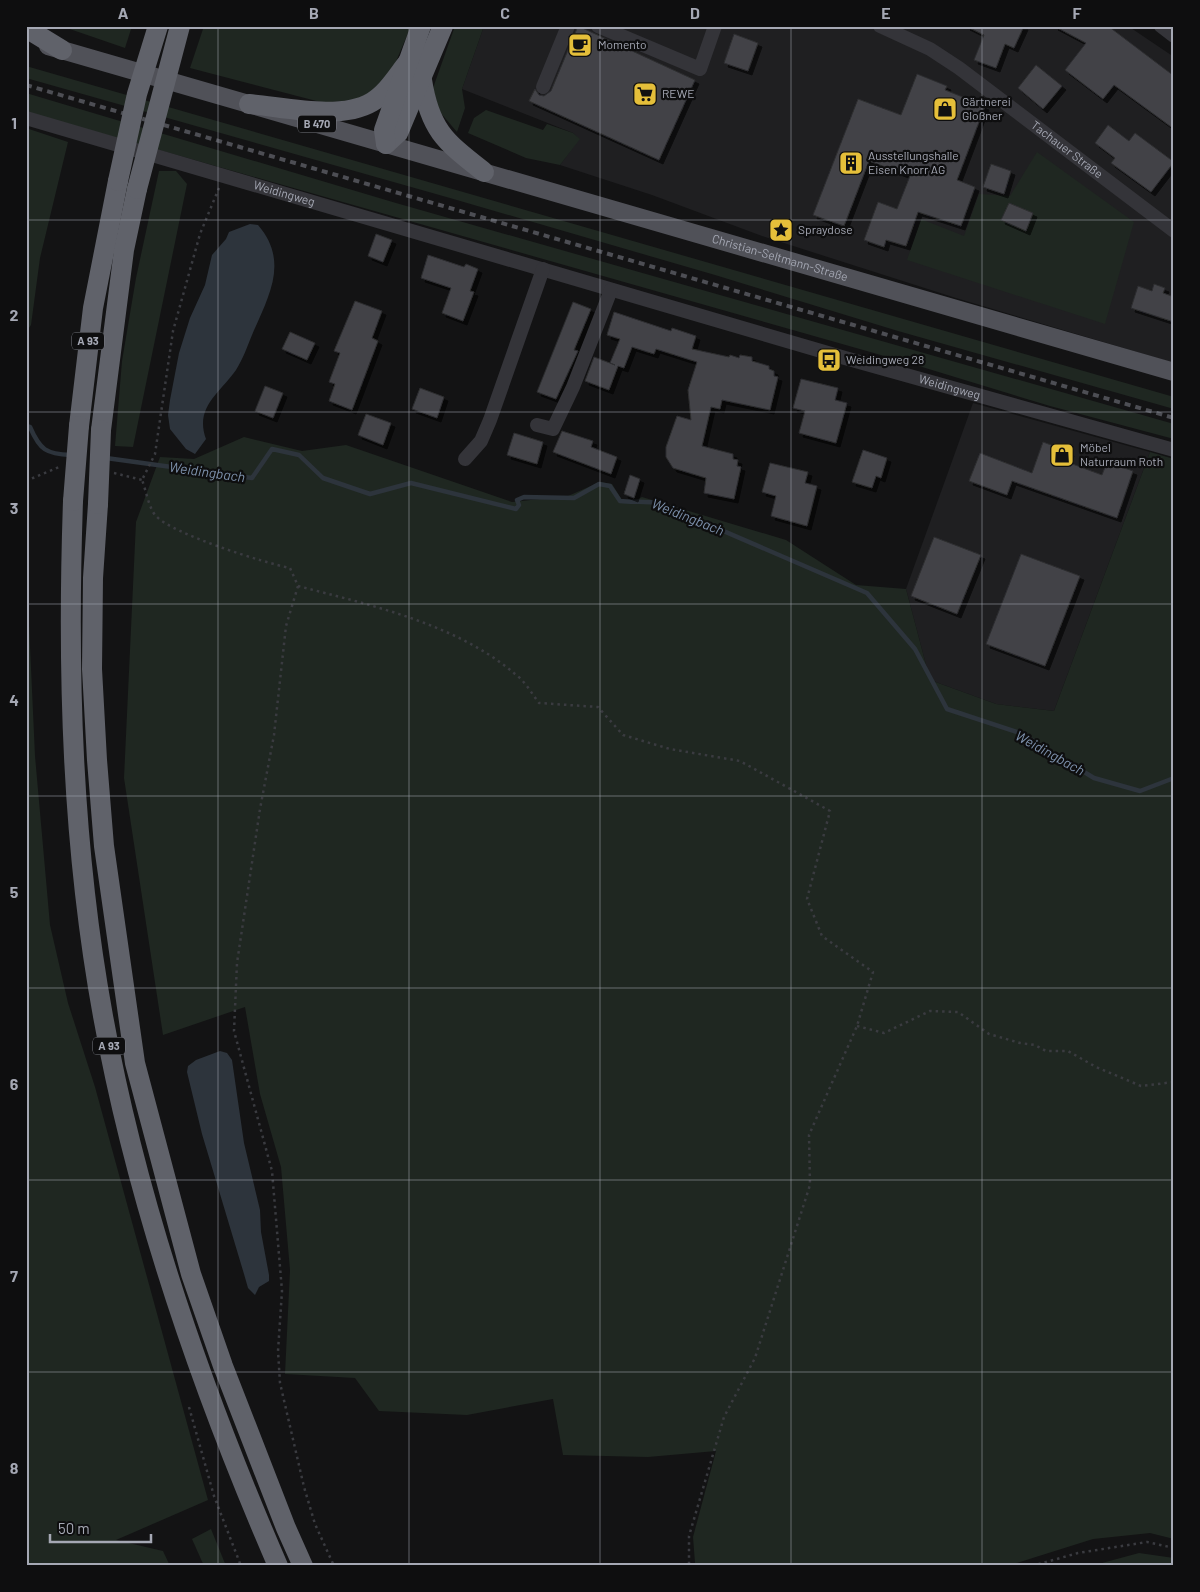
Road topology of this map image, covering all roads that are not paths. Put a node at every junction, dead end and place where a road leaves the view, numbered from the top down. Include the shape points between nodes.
1 (158, 26) edge
2 (180, 26) edge
3 (421, 26) edge
4 (443, 26) edge
5 (568, 26) edge
6 (598, 26) edge
7 (715, 26) edge
8 (880, 26) edge
9 (1161, 26) edge
10 (26, 28) edge
11 (1174, 36) edge
12 (26, 39) edge
13 (62, 50) junction
14 (408, 62) junction
15 (422, 80) junction
16 (543, 87) dead end
17 (249, 104) junction
18 (26, 118) edge
19 (386, 144) junction
20 (484, 172) junction
21 (1174, 231) edge
22 (543, 269) junction
23 (611, 290) junction
24 (1174, 372) edge
25 (537, 425) dead end
26 (1174, 450) edge
27 (465, 459) dead end
28 (278, 1566) edge
29 (303, 1566) edge

1 - 28 highway, A 93, bridge via 137,94 92,308 73,501 69,624 74,776 103,1017 141,1182 180,1312 244,1488
2 - 29 highway, A 93, bridge via 124,250 101,430 93,578 92,669 97,760 105,856 134,1063 191,1274 236,1400
3 - 14 highway
4 - 15 highway
5 - 16 street
6 - 7 street via 700,69
8 - 21 street, Tachauer Straße via 930,49 959,68
9 - 11 street
10 - 13 highway
12 - 13 main road, B 470
13 - 17 main road, B 470
14 - 17 highway via 386,90 371,102 354,109 336,112
14 - 19 highway via 384,130
15 - 19 highway via 398,133
15 - 20 highway via 430,114 438,131 450,146
17 - 19 main road, B 470
18 - 22 street, Weidingweg
19 - 20 main road, Christian-Seltmann-Straße
20 - 24 main road, Christian-Seltmann-Straße
22 - 23 street, Weidingweg
22 - 27 street via 490,420 481,441
23 - 25 street via 553,429
23 - 26 street, Weidingweg

